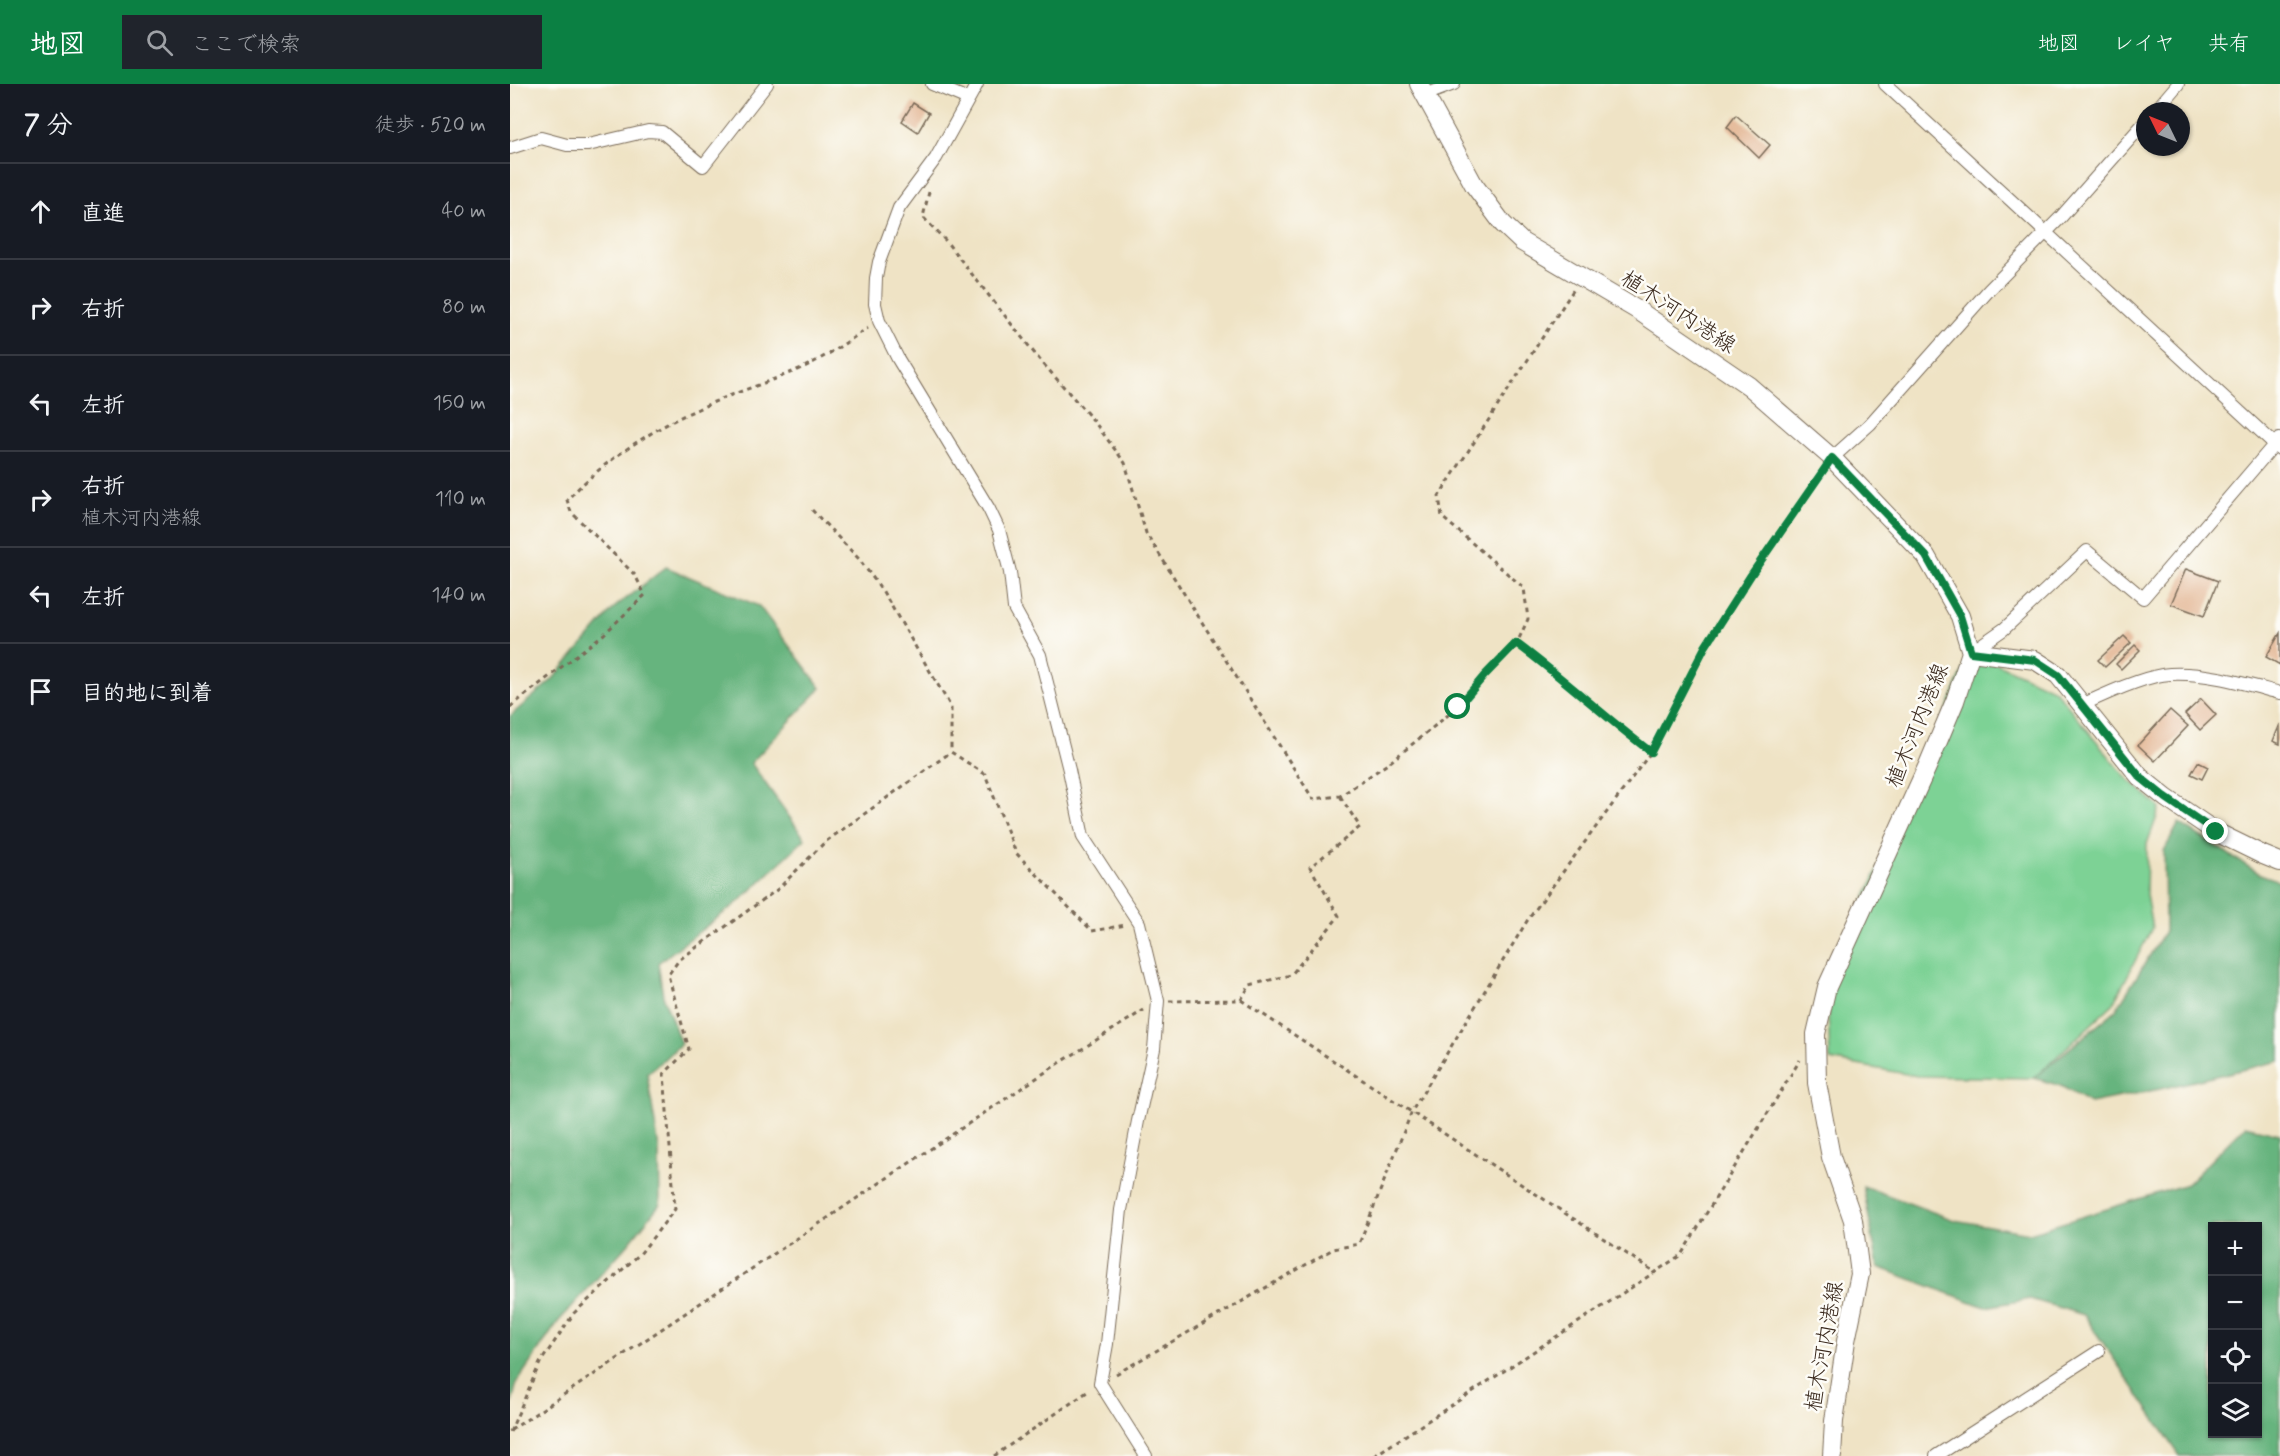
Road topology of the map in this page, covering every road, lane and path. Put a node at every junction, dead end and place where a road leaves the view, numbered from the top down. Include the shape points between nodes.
1 (767, 84) edge
2 (932, 84) edge
3 (977, 84) edge
4 (1454, 84) edge
5 (1885, 84) edge
6 (2178, 84) edge
7 (1422, 89) edge
8 (968, 99) junction
9 (2163, 102) edge
10 (2136, 132) edge
11 (510, 148) edge
12 (930, 188) dead end
13 (2045, 232) junction
14 (1581, 278) junction
15 (879, 321) junction
16 (2278, 443) edge
17 (1832, 458) junction
18 (813, 510) dead end
19 (1516, 643) junction
20 (1971, 652) junction
21 (2280, 693) edge
22 (2082, 705) junction
23 (510, 706) edge
24 (951, 752) junction
25 (1651, 752) junction
26 (1340, 796) junction
27 (2280, 861) edge
28 (1139, 923) junction
29 (1241, 999) junction
30 (1158, 1001) junction
31 (1816, 1034) junction
32 (1412, 1111) junction
33 (1656, 1273) junction
34 (2099, 1351) dead end
35 (1100, 1383) junction
36 (510, 1431) edge
37 (994, 1456) edge
38 (1146, 1456) edge
39 (1374, 1456) edge
40 (1832, 1456) edge
41 (1936, 1456) edge

1 - 11 street via 703,166 663,132 648,131 588,145 567,145 541,138
2 - 8 street
3 - 8 street
4 - 7 street
5 - 13 street
6 - 9 street
7 - 14 main road, 植木河内港線 via 1474,185 1503,224 1522,242
8 - 15 street via 936,158 899,208 876,278
10 - 13 street
12 - 26 path via 923,217 1125,463 1146,533 1313,799
13 - 16 street
13 - 17 street via 1870,424
14 - 17 main road, 植木河内港線 via 1639,311 1749,386
14 - 19 path via 1438,496 1442,517 1524,588 1528,619
15 - 23 path via 798,370 697,409 648,435 581,484 567,500 571,512 635,575 645,595 604,634
15 - 28 street via 999,530 1014,608 1040,655 1058,720 1083,837
16 - 20 street via 2143,598 2086,551 2004,629
17 - 20 main road, 植木河内港線 via 1926,556 1960,616
17 - 25 path via 1705,647
18 - 24 path via 860,558 951,706
19 - 25 path
19 - 26 path via 1458,707
20 - 22 main road via 2035,660 2058,675
20 - 31 main road, 植木河内港線 via 1928,765 1827,987
21 - 22 street via 2202,676 2168,674
22 - 27 main road via 2140,777 2166,798 2216,832
24 - 28 path via 985,774 1016,853 1092,931
24 - 36 path via 825,842 778,889 679,960 668,975 689,1049 664,1074 675,1209 640,1254 574,1313 540,1362
25 - 32 path via 1527,921
26 - 29 path via 1360,827 1310,867 1339,916 1291,975 1251,985
28 - 30 street
29 - 30 path
29 - 32 path
30 - 35 street via 1154,1049 1121,1210
30 - 36 path via 1047,1071
31 - 33 path via 1681,1255
31 - 40 main road, 植木河内港線 via 1817,1083 1831,1157 1853,1220 1860,1274 1837,1398
32 - 33 path
32 - 35 path via 1359,1244 1333,1249
33 - 39 path
34 - 41 street
35 - 37 path
35 - 38 street

